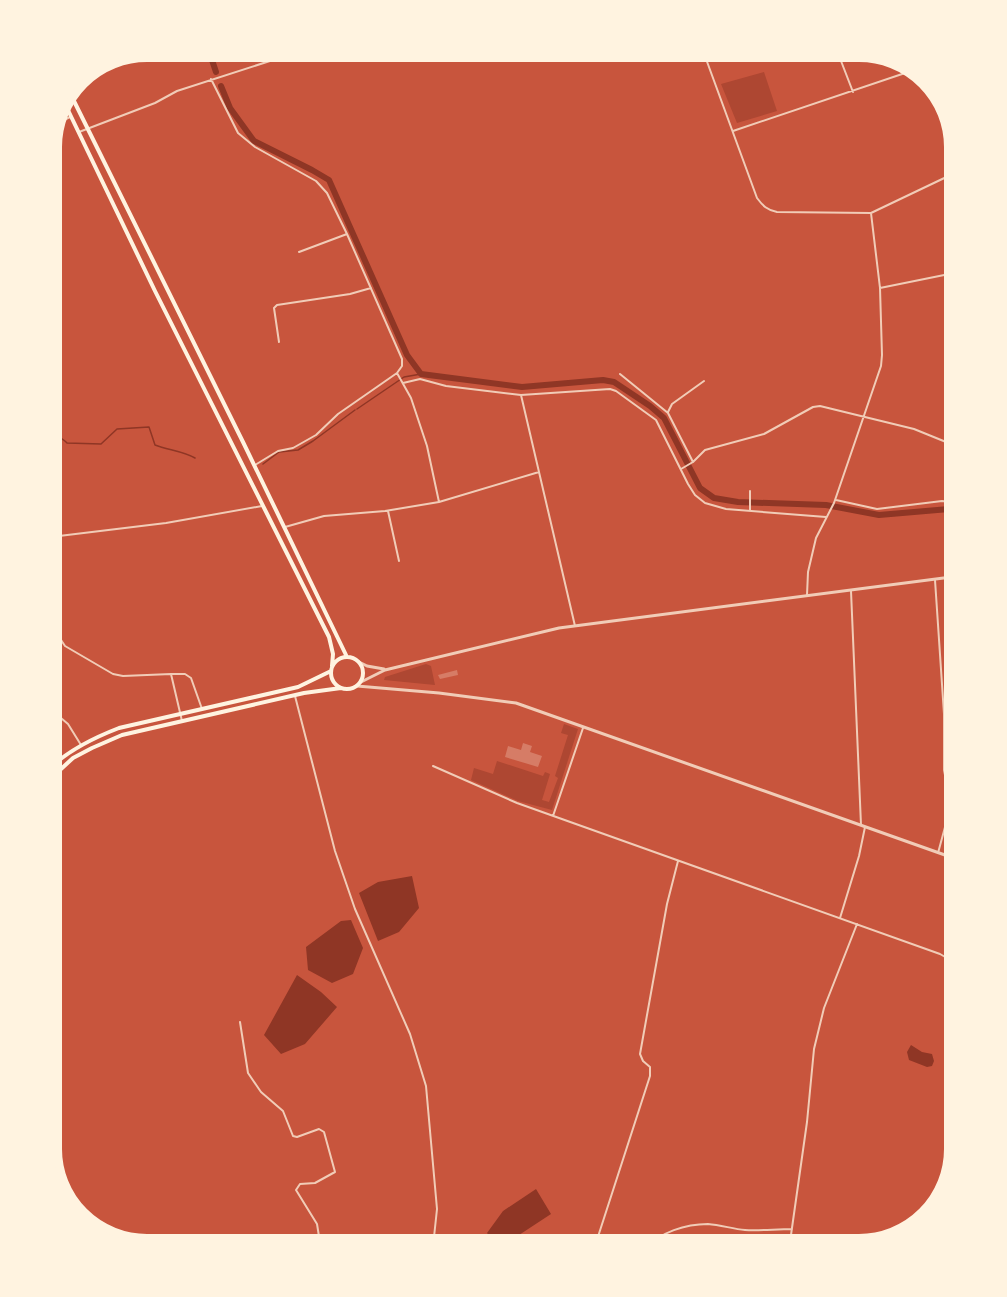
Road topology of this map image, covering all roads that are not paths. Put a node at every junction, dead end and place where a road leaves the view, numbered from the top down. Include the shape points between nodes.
1 (275, 58) edge
2 (706, 59) edge
3 (840, 59) edge
4 (907, 73) edge
5 (211, 80) junction
6 (853, 92) junction
7 (73, 99) edge
8 (68, 109) edge
9 (71, 116) junction
10 (64, 120) edge
11 (87, 129) junction
12 (733, 131) junction
13 (79, 132) junction
14 (948, 176) edge
15 (871, 213) junction
16 (347, 234) junction
17 (299, 252) dead end
18 (948, 274) edge
19 (371, 288) junction
20 (880, 288) junction
21 (279, 342) dead end
22 (398, 373) junction
23 (620, 374) dead end
24 (704, 381) dead end
25 (403, 383) junction
26 (521, 395) junction
27 (668, 413) junction
28 (864, 415) junction
29 (948, 442) edge
30 (693, 462) junction
31 (254, 466) junction
32 (681, 469) junction
33 (539, 472) junction
34 (750, 491) dead end
35 (834, 501) junction
36 (439, 502) junction
37 (948, 502) edge
38 (265, 506) junction
39 (750, 510) junction
40 (388, 511) junction
41 (826, 517) junction
42 (285, 527) junction
43 (59, 536) edge
44 (399, 561) dead end
45 (948, 577) edge
46 (934, 579) junction
47 (851, 591) junction
48 (807, 596) junction
49 (575, 626) junction
50 (59, 636) edge
51 (346, 657) junction
52 (359, 662) junction
53 (332, 669) junction
54 (385, 670) junction
55 (171, 674) junction
56 (359, 684) junction
57 (341, 688) junction
58 (295, 695) junction
59 (201, 709) junction
60 (180, 714) junction
61 (58, 716) edge
62 (182, 721) junction
63 (584, 726) junction
64 (81, 745) junction
65 (58, 762) edge
66 (433, 766) dead end
67 (58, 771) edge
68 (948, 790) edge
69 (553, 816) junction
70 (948, 816) edge
71 (863, 826) junction
72 (938, 853) junction
73 (948, 856) edge
74 (678, 861) junction
75 (840, 918) junction
76 (857, 924) junction
77 (948, 959) edge
78 (240, 1022) dead end
79 (792, 1228) junction
80 (319, 1238) edge
81 (434, 1238) edge
82 (598, 1238) edge
83 (658, 1238) edge
84 (791, 1238) edge

1 - 5 street
2 - 12 street
3 - 6 street
4 - 6 street
5 - 11 street
5 - 16 street via 238,133 255,147 317,181
6 - 12 street
7 - 11 main road
8 - 9 main road
9 - 10 street
9 - 13 main road
11 - 13 street
11 - 31 main road
12 - 15 street via 757,198 769,210
13 - 38 main road
14 - 15 street
15 - 20 street
16 - 17 street
16 - 19 street
18 - 20 street
19 - 21 street via 277,305 274,313
19 - 22 street via 402,359
20 - 28 street via 882,355
22 - 25 street
22 - 31 street via 338,414 316,435
23 - 27 street
24 - 27 street via 672,404
25 - 26 street via 420,379
25 - 36 street via 427,446
26 - 32 street via 604,388 616,391 656,420
26 - 33 street
27 - 30 street
28 - 29 street
28 - 30 street via 813,407 764,434 705,450
28 - 35 street
30 - 32 street
31 - 42 main road
32 - 39 street via 695,495 705,503
33 - 36 street
33 - 49 street
34 - 39 street
35 - 37 street via 877,509
35 - 41 street
36 - 40 street
38 - 43 street
38 - 53 main road via 329,637
39 - 41 street
40 - 42 street via 324,516
40 - 44 street
41 - 48 street via 810,561
42 - 51 main road
45 - 46 street
46 - 47 street
46 - 68 street
47 - 48 street
47 - 71 street
48 - 49 street
49 - 54 street
50 - 55 street via 65,646 113,674
51 - 52 main road
51 - 53 main road
52 - 54 street
52 - 56 main road via 363,670
53 - 57 main road via 333,682
53 - 59 main road via 298,687
54 - 56 street
55 - 59 street via 191,678
55 - 60 street
56 - 57 main road via 352,689
56 - 63 street via 516,703
57 - 58 main road
58 - 62 main road
58 - 81 street via 338,861 410,1034 426,1086 437,1209
59 - 60 main road
60 - 62 street
60 - 64 main road via 119,728
61 - 64 street
62 - 67 main road via 122,735 92,748
63 - 69 street
63 - 71 street
64 - 65 main road
66 - 69 street
69 - 74 street
70 - 72 street
71 - 72 street
71 - 75 street via 859,856
72 - 73 street
74 - 75 street
74 - 82 street via 640,1054 650,1067 650,1076
75 - 76 street
76 - 77 street
76 - 79 street via 824,1008 814,1049
78 - 80 street via 248,1073 261,1092 283,1111 293,1136 319,1129 324,1132 335,1173 315,1183 300,1184 296,1190 317,1224
79 - 83 street via 745,1230 707,1224
79 - 84 street

